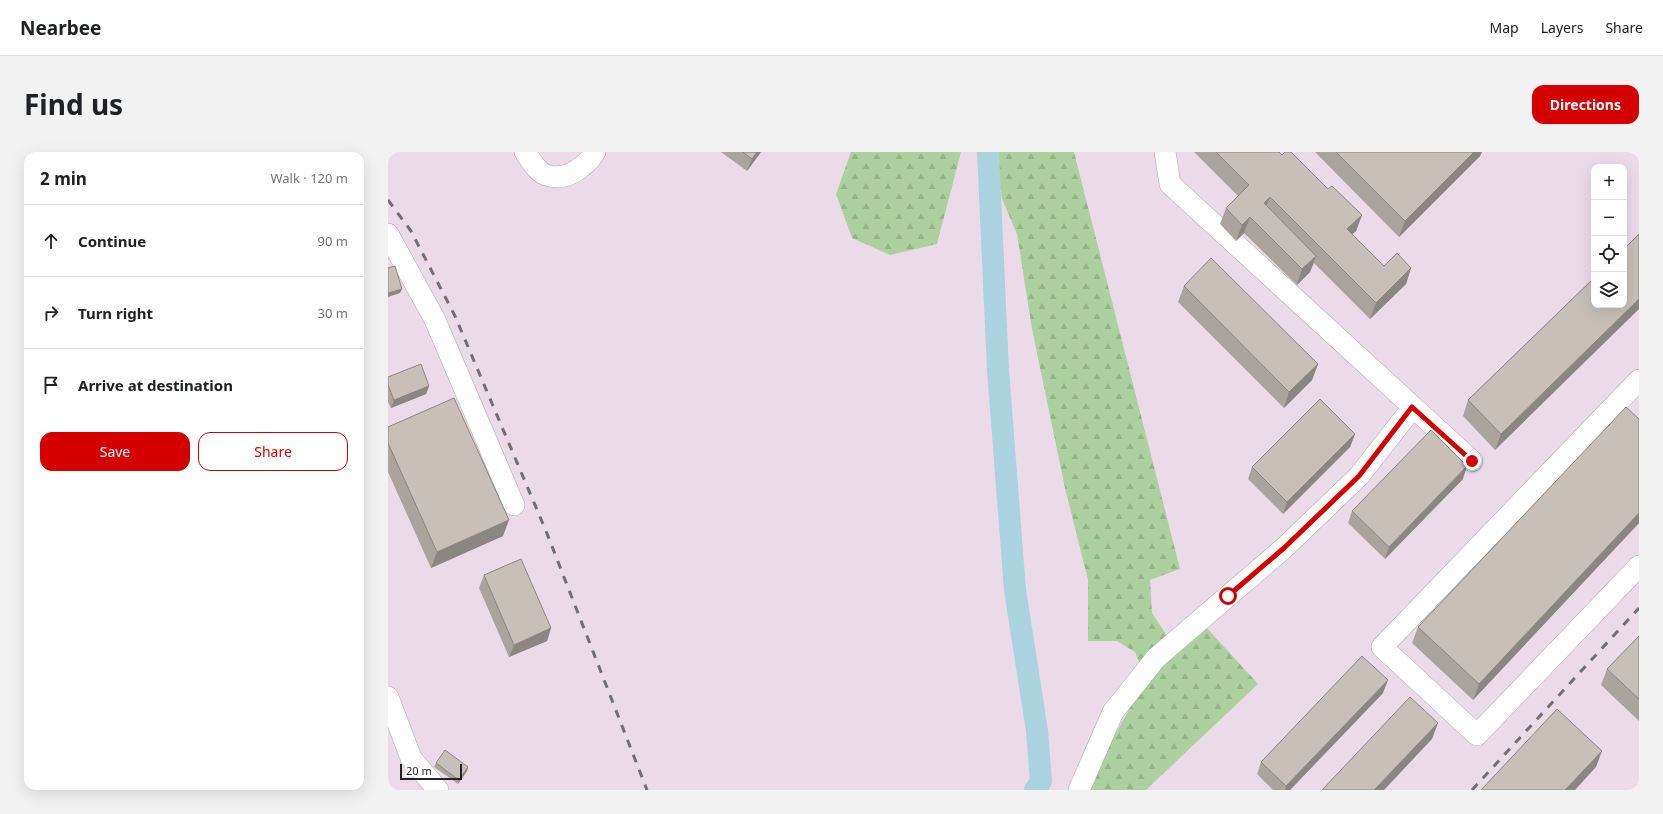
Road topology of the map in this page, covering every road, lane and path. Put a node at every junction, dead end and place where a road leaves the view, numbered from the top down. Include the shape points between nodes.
1 (525, 152) edge
2 (595, 152) edge
3 (1165, 152) edge
4 (388, 234) edge
5 (1639, 380) edge
6 (1412, 407) junction
7 (1472, 461) dead end
8 (514, 505) dead end
9 (1639, 566) edge
10 (388, 697) edge
11 (438, 790) edge
12 (1079, 790) edge

1 - 2 street via 545,175 566,177 588,162
3 - 6 street via 1170,184
4 - 8 street via 435,320
5 - 9 street via 1623,411 1382,647 1477,735
6 - 7 street
6 - 12 street via 1359,476 1284,548 1156,658 1113,712
10 - 11 street via 411,758

